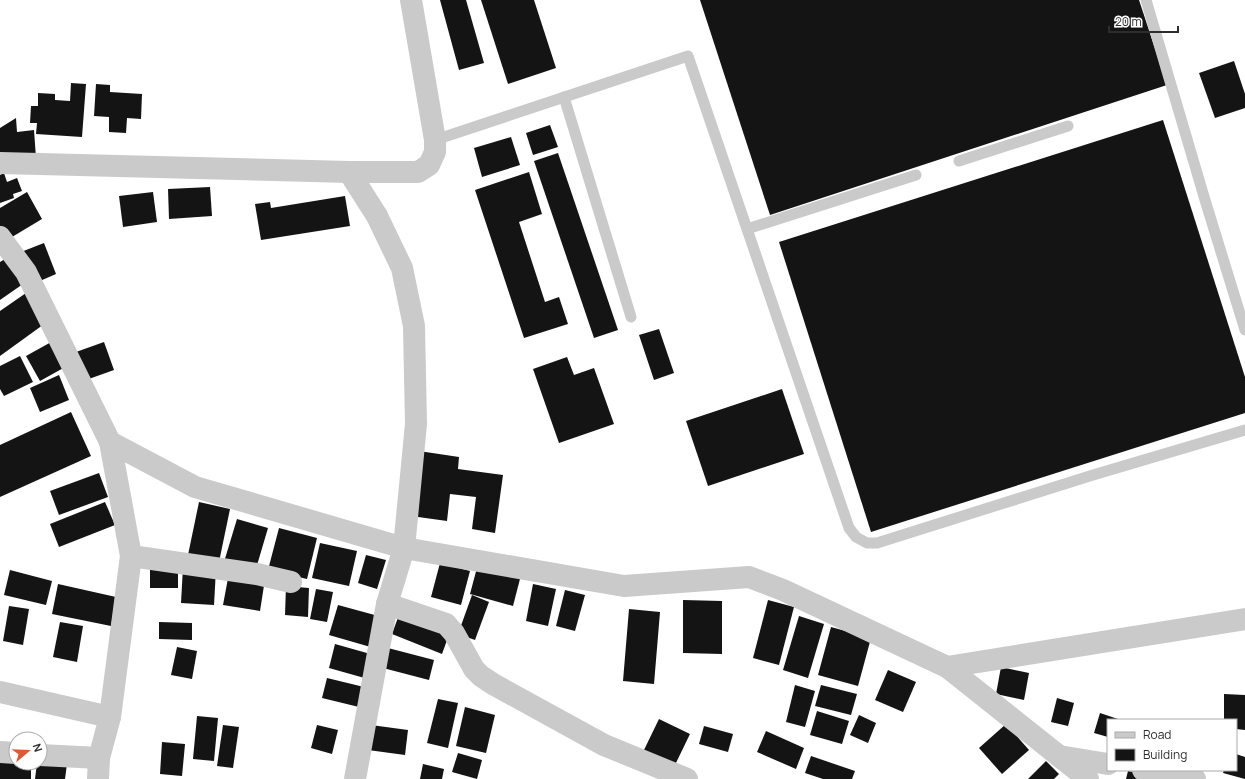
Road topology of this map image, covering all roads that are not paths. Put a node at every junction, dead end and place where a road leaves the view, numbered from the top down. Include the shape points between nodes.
1 (411, 0) edge
2 (1146, 0) edge
3 (564, 97) junction
4 (1068, 126) dead end
5 (434, 140) junction
6 (959, 161) dead end
7 (0, 163) edge
8 (349, 172) junction
9 (916, 175) dead end
10 (747, 230) junction
11 (0, 237) edge
12 (631, 317) dead end
13 (1245, 330) edge
14 (1245, 430) edge
15 (110, 442) junction
16 (404, 548) junction
17 (130, 556) junction
18 (291, 582) dead end
19 (388, 604) junction
20 (1245, 618) edge
21 (947, 667) junction
22 (0, 692) edge
23 (110, 717) junction
24 (1059, 756) junction
25 (48, 757) edge
26 (1107, 764) edge
27 (98, 769) edge
28 (1149, 771) edge
29 (355, 779) edge
30 (687, 779) edge
31 (1088, 779) edge
32 (1195, 779) edge

1 - 5 street
2 - 13 lane
3 - 5 lane
3 - 10 lane via 688,56
3 - 12 lane
4 - 6 lane
5 - 8 street via 435,152 429,165 418,172
7 - 8 street
8 - 16 street via 377,216 402,268 414,326 416,424
9 - 10 lane
10 - 14 lane via 849,528 856,537 867,543 877,543
11 - 15 street via 26,272
15 - 16 street via 195,487
15 - 17 street
16 - 19 street
16 - 21 street via 624,586 749,578 783,590
17 - 18 street via 258,574
17 - 23 street
19 - 29 street
19 - 30 street via 446,624 454,633 474,669 493,684 604,745
20 - 21 street
21 - 24 street
22 - 23 street
23 - 27 street
24 - 26 street
24 - 31 street
25 - 27 street
28 - 32 street

